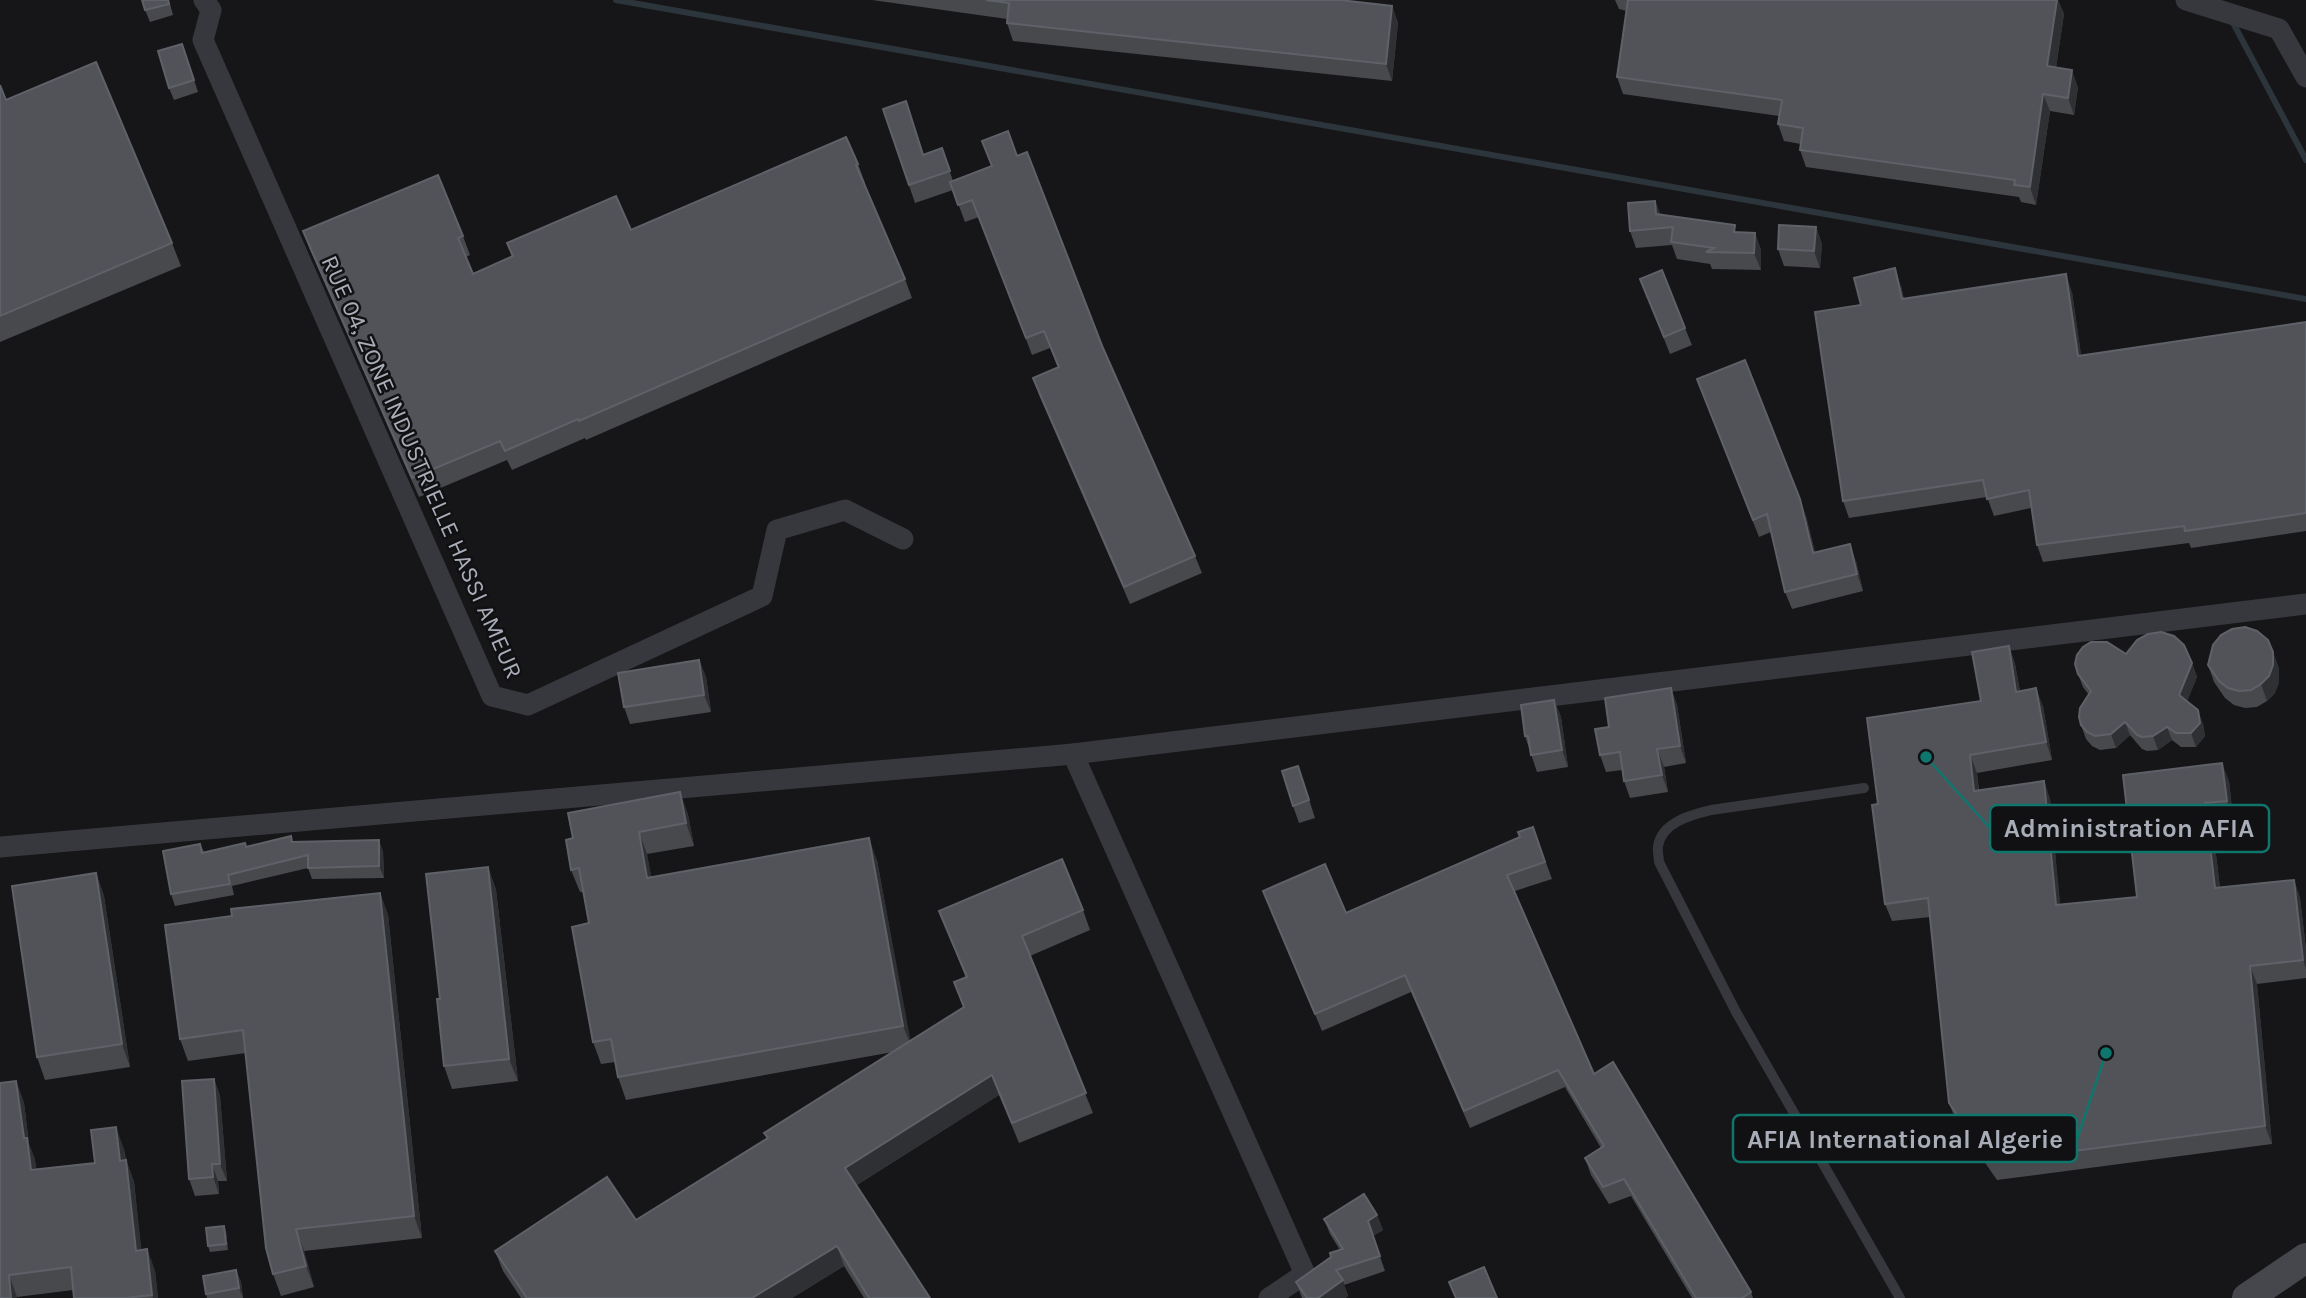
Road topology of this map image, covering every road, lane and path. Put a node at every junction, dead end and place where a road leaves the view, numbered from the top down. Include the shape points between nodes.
1 (204, 0) edge
2 (2186, 0) edge
3 (2306, 77) edge
4 (903, 539) dead end
5 (2306, 604) edge
6 (1073, 754) junction
7 (1864, 788) dead end
8 (3, 841) edge
9 (2306, 1258) edge
10 (1269, 1298) edge
11 (1900, 1298) edge
12 (2247, 1298) edge

1 - 4 street, RUE 04, ZONE INDUSTRIELLE HASSI AMEUR via 211,10 203,40 492,696 528,705 762,596 778,530 845,510
2 - 3 street via 2278,29
5 - 6 street
6 - 8 street
6 - 10 street via 1305,1274
7 - 11 lane via 1711,810 1668,828 1658,845 1660,862 1736,1012
9 - 12 main road

